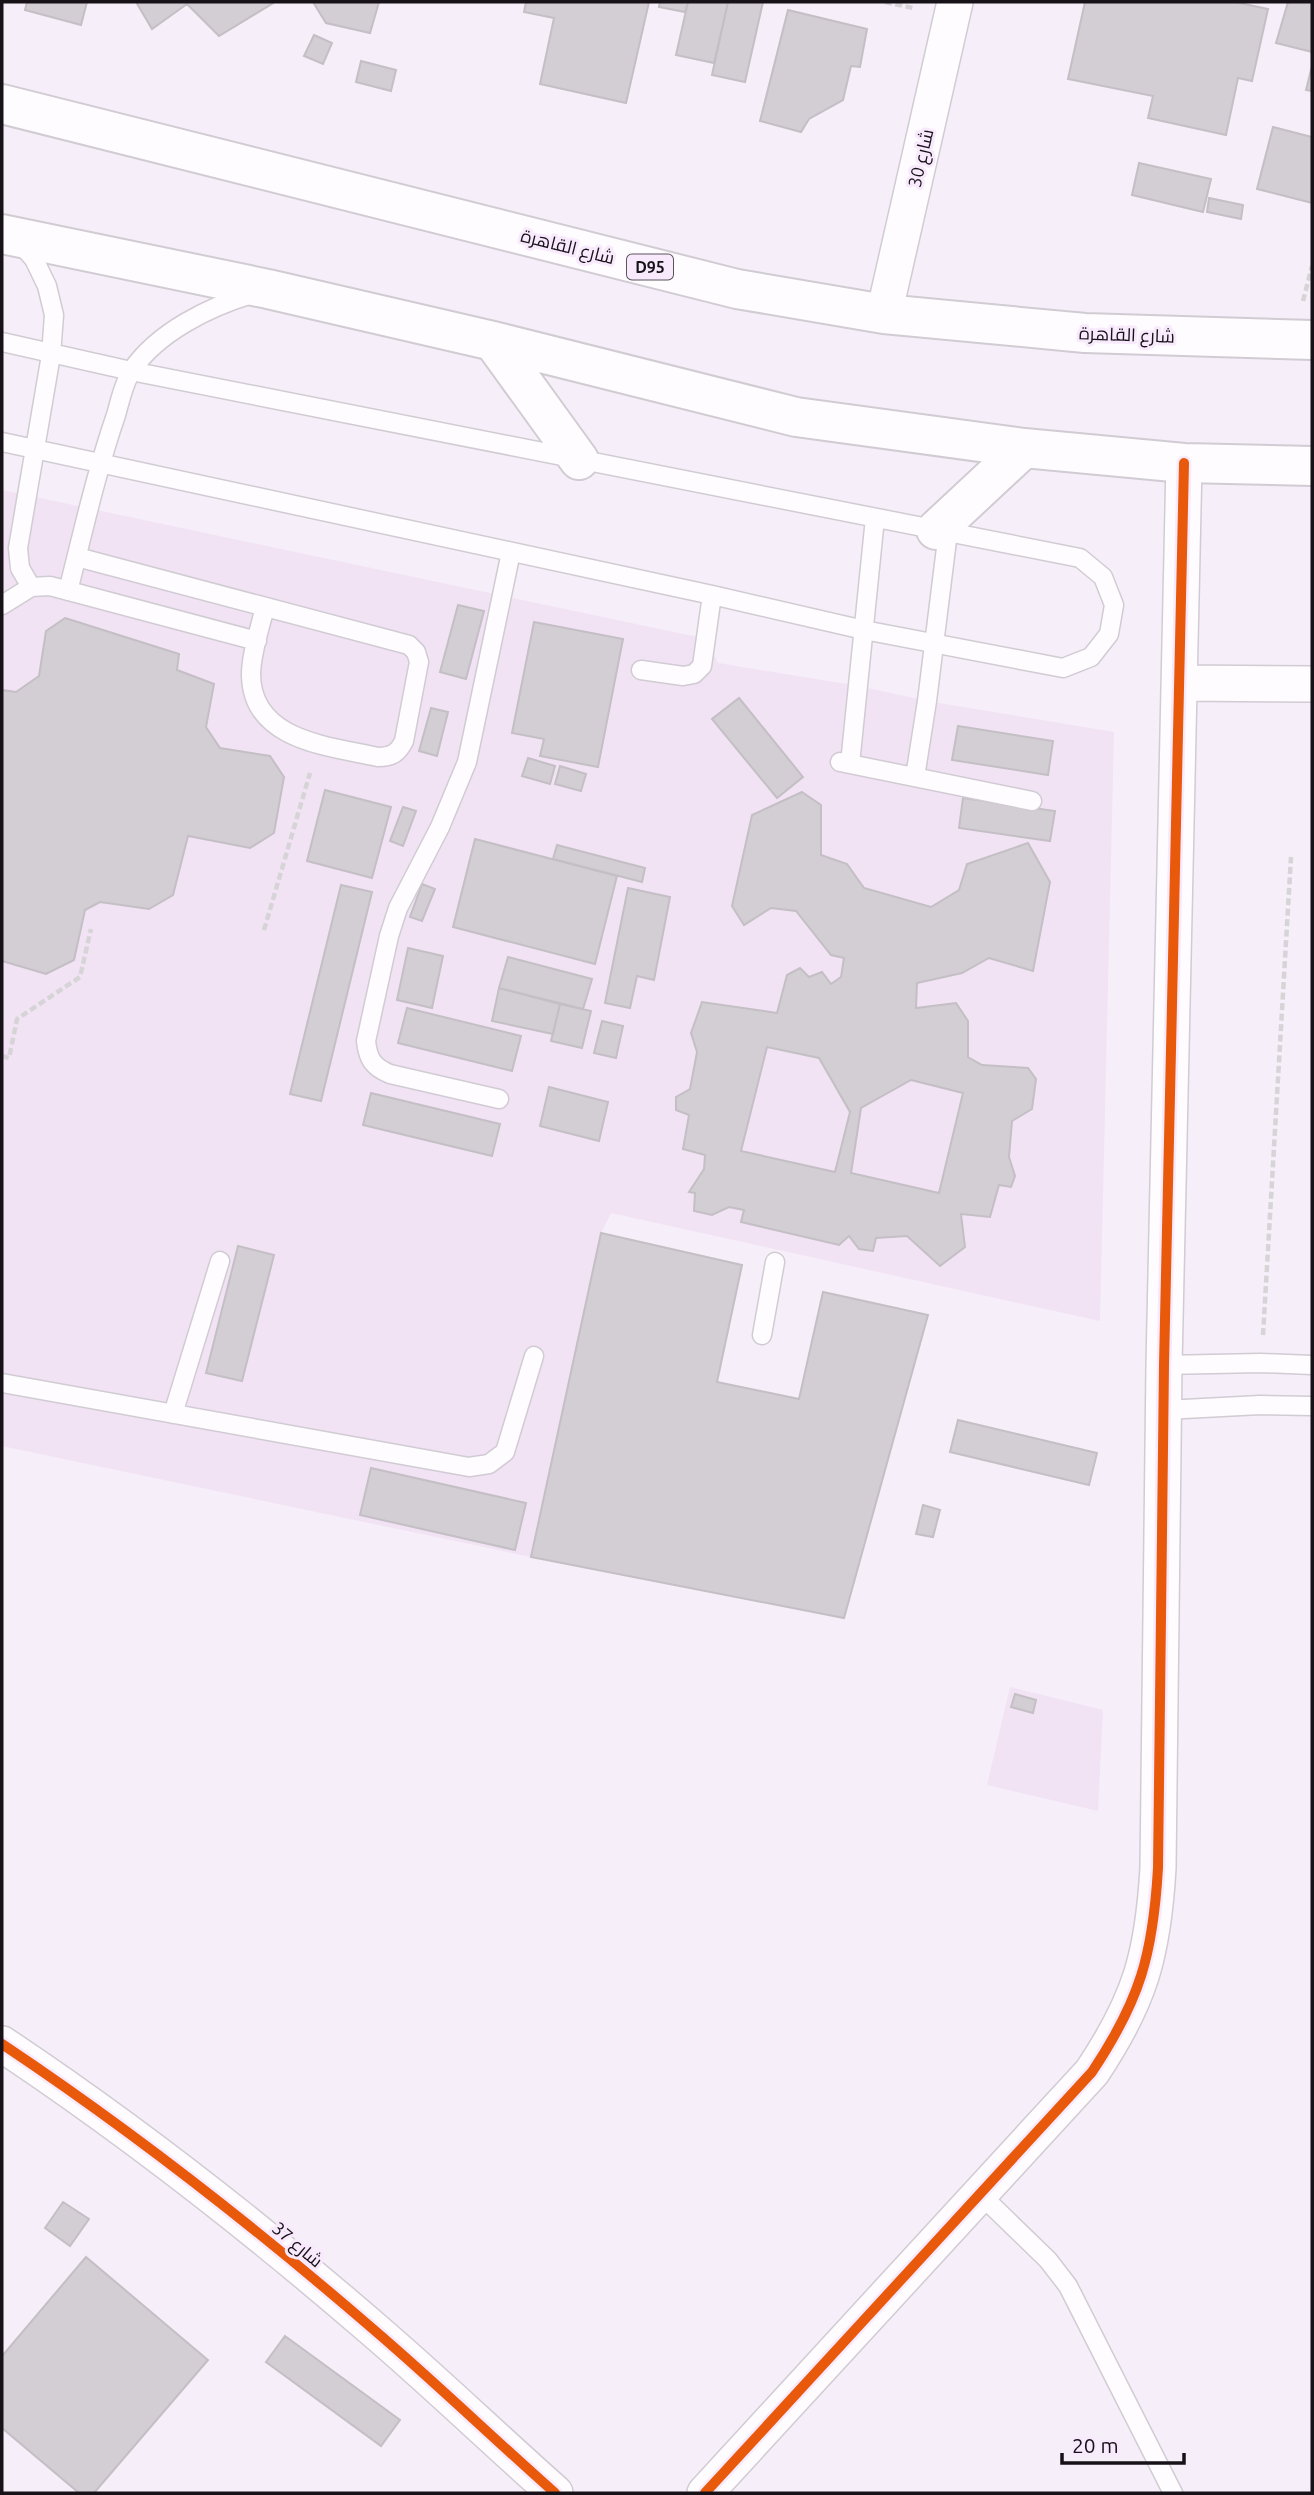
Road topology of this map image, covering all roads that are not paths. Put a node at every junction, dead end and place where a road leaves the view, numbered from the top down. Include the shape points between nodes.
1 (955, 2) edge
2 (2, 104) edge
3 (43, 114) junction
4 (2, 122) edge
5 (8, 235) edge
6 (268, 289) junction
7 (884, 314) junction
8 (1312, 340) edge
9 (493, 341) junction
10 (2, 342) edge
11 (51, 355) junction
12 (131, 371) junction
13 (2, 442) edge
14 (35, 449) junction
15 (1024, 449) junction
16 (579, 460) junction
17 (100, 463) junction
18 (1184, 463) junction
19 (1312, 466) edge
20 (874, 518) junction
21 (942, 531) junction
22 (511, 552) junction
23 (77, 557) junction
24 (31, 587) junction
25 (68, 591) junction
26 (712, 595) junction
27 (2, 605) edge
28 (265, 607) junction
29 (864, 630) junction
30 (257, 641) junction
31 (934, 644) junction
32 (641, 670) dead end
33 (1180, 683) junction
34 (1312, 684) edge
35 (915, 777) junction
36 (1032, 801) dead end
37 (499, 1098) dead end
38 (220, 1261) dead end
39 (775, 1262) dead end
40 (762, 1335) dead end
41 (534, 1356) dead end
42 (1164, 1365) junction
43 (1312, 1366) edge
44 (2, 1383) edge
45 (1312, 1406) edge
46 (1165, 1410) junction
47 (173, 1414) junction
48 (2, 2044) edge
49 (981, 2194) junction
50 (555, 2493) edge
51 (703, 2493) edge
52 (1173, 2493) edge

1 - 7 street, شارع 30
2 - 3 main road, شارع القاهرة / D95
3 - 4 main road
3 - 7 main road, شارع القاهرة / D95 via 737,289
5 - 6 main road
5 - 11 lane via 34,259 47,286 54,315
6 - 9 main road
6 - 12 lane via 183,325 157,342
7 - 8 main road, شارع القاهرة / D95 via 1085,333
9 - 15 main road via 796,416
9 - 16 main road
10 - 11 lane
11 - 12 lane
11 - 14 lane
12 - 16 lane
12 - 17 lane
13 - 14 lane
14 - 17 lane
14 - 24 lane via 18,548 20,568
15 - 18 main road
15 - 21 main road
16 - 20 lane
17 - 22 lane
17 - 23 lane
18 - 19 main road
18 - 33 street
20 - 21 lane
20 - 29 lane
21 - 31 lane
21 - 31 lane via 1080,558 1103,577 1114,604 1109,634 1091,657 1063,668
22 - 26 lane
22 - 37 lane via 467,762 398,908 366,1041 376,1068
23 - 25 lane
23 - 28 lane
24 - 25 lane
24 - 27 lane
25 - 30 lane
26 - 29 lane
26 - 32 lane via 702,666 683,676
28 - 30 lane
28 - 30 lane via 399,642 416,652 419,662 399,751 378,757 282,732 268,720 252,690
29 - 31 lane
29 - 35 lane via 845,763
31 - 35 lane
33 - 34 street
33 - 42 street
35 - 36 lane
38 - 47 lane
39 - 40 lane
41 - 47 lane via 505,1452 489,1464 469,1466
42 - 43 lane
42 - 46 street
44 - 47 lane
45 - 46 lane
46 - 49 street via 1158,1868 1148,1958 1115,2038 1092,2072
48 - 50 street, شارع 37 via 233,2212 374,2329
49 - 51 street
49 - 52 lane via 1068,2286

